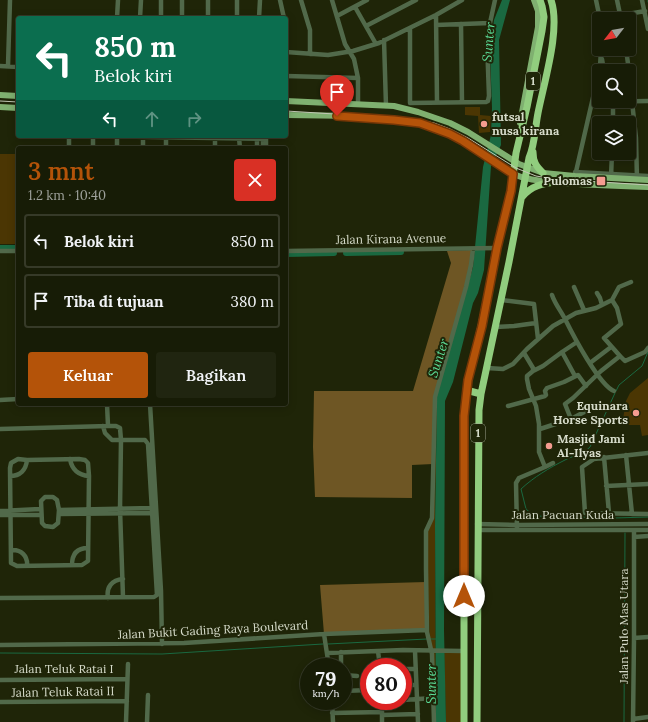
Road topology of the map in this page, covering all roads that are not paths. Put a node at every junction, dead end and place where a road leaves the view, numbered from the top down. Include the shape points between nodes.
1 (10, 0) edge
2 (118, 0) edge
3 (141, 0) edge
4 (161, 0) edge
5 (182, 0) edge
6 (208, 0) edge
7 (237, 0) edge
8 (260, 0) edge
9 (280, 0) edge
10 (301, 0) edge
11 (332, 0) edge
12 (355, 0) edge
13 (367, 0) edge
14 (416, 0) edge
15 (462, 0) edge
16 (496, 0) edge
17 (534, 0) edge
18 (540, 0) edge
19 (551, 0) edge
20 (596, 0) edge
21 (617, 0) edge
22 (645, 3) edge
23 (357, 6) junction
24 (645, 11) junction
25 (599, 12) edge
26 (619, 12) edge
27 (636, 13) edge
28 (436, 15) junction
29 (117, 16) edge
30 (140, 16) edge
31 (161, 16) edge
32 (182, 16) edge
33 (208, 16) edge
34 (236, 16) edge
35 (259, 16) edge
36 (284, 16) edge
37 (337, 16) junction
38 (490, 23) junction
39 (461, 24) junction
40 (436, 25) junction
41 (366, 26) junction
42 (410, 28) junction
43 (648, 29) edge
44 (384, 40) junction
45 (376, 44) junction
46 (288, 52) edge
47 (350, 52) junction
48 (310, 54) junction
49 (600, 57) joint
50 (600, 64) edge
51 (602, 64) edge
52 (0, 66) edge
53 (8, 66) junction
54 (16, 67) edge
55 (288, 76) edge
56 (358, 78) junction
57 (0, 95) edge
58 (16, 96) edge
59 (288, 101) edge
60 (648, 101) edge
61 (437, 102) junction
62 (462, 102) junction
63 (592, 102) edge
64 (636, 102) edge
65 (356, 105) junction
66 (386, 106) junction
67 (0, 107) edge
68 (16, 108) edge
69 (288, 115) edge
70 (357, 116) junction
71 (437, 118) junction
72 (433, 127) junction
73 (215, 138) joint
74 (239, 138) joint
75 (636, 138) edge
76 (519, 141) junction
77 (215, 146) edge
78 (240, 146) edge
79 (532, 150) junction
80 (612, 160) edge
81 (515, 161) junction
82 (528, 167) junction
83 (544, 172) junction
84 (513, 174) junction
85 (576, 174) junction
86 (611, 176) junction
87 (648, 176) edge
88 (526, 178) junction
89 (637, 178) junction
90 (648, 180) edge
91 (557, 182) junction
92 (648, 187) edge
93 (522, 199) junction
94 (497, 248) junction
95 (473, 249) junction
96 (0, 251) edge
97 (16, 251) edge
98 (288, 251) edge
99 (631, 282) dead end
100 (574, 287) dead end
101 (597, 294) dead end
102 (552, 295) dead end
103 (501, 300) junction
104 (612, 300) junction
105 (602, 305) junction
106 (584, 310) junction
107 (565, 319) junction
108 (536, 323) junction
109 (495, 327) junction
110 (538, 339) junction
111 (577, 342) junction
112 (611, 347) junction
113 (648, 348) edge
114 (562, 352) junction
115 (524, 353) junction
116 (620, 356) junction
117 (590, 363) junction
118 (487, 368) junction
119 (533, 371) junction
120 (597, 374) junction
121 (575, 376) junction
122 (586, 386) junction
123 (466, 390) junction
124 (614, 391) dead end
125 (481, 394) junction
126 (16, 399) edge
127 (0, 400) edge
128 (533, 400) junction
129 (107, 406) edge
130 (150, 406) edge
131 (508, 406) dead end
132 (588, 410) dead end
133 (571, 419) junction
134 (106, 426) junction
135 (540, 428) junction
136 (0, 429) edge
137 (121, 440) junction
138 (648, 452) edge
139 (626, 455) junction
140 (604, 457) junction
141 (70, 459) junction
142 (27, 460) junction
143 (553, 463) dead end
144 (545, 467) junction
145 (10, 476) junction
146 (89, 476) junction
147 (629, 484) junction
148 (648, 484) edge
149 (606, 486) junction
150 (0, 511) edge
151 (88, 511) junction
152 (120, 511) junction
153 (152, 511) junction
154 (11, 512) junction
155 (40, 512) junction
156 (59, 512) junction
157 (608, 513) junction
158 (632, 514) junction
159 (648, 514) edge
160 (0, 515) edge
161 (648, 524) edge
162 (478, 527) junction
163 (517, 528) junction
164 (648, 530) edge
165 (631, 531) junction
166 (648, 536) edge
167 (634, 537) junction
168 (88, 548) junction
169 (11, 550) junction
170 (72, 565) junction
171 (27, 566) junction
172 (123, 580) junction
173 (123, 597) junction
174 (0, 598) edge
175 (108, 598) junction
176 (427, 631) junction
177 (324, 636) junction
178 (648, 637) edge
179 (634, 638) junction
180 (0, 644) edge
181 (162, 644) junction
182 (431, 649) junction
183 (326, 651) junction
184 (378, 651) junction
185 (415, 651) junction
186 (463, 651) junction
187 (342, 652) junction
188 (327, 658) edge
189 (342, 658) edge
190 (379, 658) edge
191 (128, 664) dead end
192 (415, 669) joint
193 (352, 676) edge
194 (357, 676) dead end
195 (127, 679) junction
196 (0, 680) edge
197 (412, 685) edge
198 (416, 685) junction
199 (148, 695) dead end
200 (434, 698) junction
201 (412, 699) edge
202 (417, 699) junction
203 (127, 701) junction
204 (0, 702) edge
205 (382, 710) edge
206 (332, 713) joint
207 (382, 714) junction
208 (418, 714) junction
209 (648, 717) edge
210 (633, 721) edge
211 (126, 722) edge
212 (147, 722) edge
213 (333, 722) edge
214 (382, 722) edge
215 (418, 722) edge
216 (434, 722) edge
217 (464, 722) edge
218 (477, 722) edge

1 - 53 street
2 - 29 street
3 - 30 street
4 - 31 street
5 - 32 street
6 - 33 street
7 - 34 street
8 - 35 street
9 - 36 street
10 - 48 street via 310,30
11 - 37 street
12 - 23 street
13 - 23 street
14 - 41 street
15 - 28 street
16 - 38 street
17 - 76 main road via 538,11 538,27
18 - 76 highway, 1 via 544,17 542,31
19 - 79 highway, 1 via 555,27
20 - 25 street
21 - 26 street
22 - 24 street
23 - 37 street
23 - 41 street
24 - 27 street
24 - 43 street
28 - 40 street
28 - 42 street
37 - 47 street
38 - 39 street
38 - 62 street via 487,42 490,96 488,101 484,102
39 - 40 street
39 - 62 street
40 - 61 street
41 - 45 street
42 - 44 street
42 - 61 street via 410,103
44 - 45 street
44 - 66 street
45 - 47 street
46 - 48 street
47 - 48 street
47 - 56 street
49 - 50 street
49 - 51 street
52 - 53 street
53 - 54 street
55 - 56 street
56 - 65 street
57 - 58 main road
59 - 65 main road
60 - 64 street
61 - 62 street
63 - 85 street
65 - 66 main road
65 - 70 main road
66 - 71 main road
67 - 68 main road
69 - 70 main road
70 - 72 main road via 416,122
71 - 72 main road via 438,121
71 - 81 main road via 459,127
72 - 84 main road via 463,141
73 - 74 street
73 - 77 street
74 - 78 street
75 - 89 street
76 - 81 highway, 1
79 - 82 highway, 1
79 - 83 highway via 537,167
80 - 86 street
81 - 82 main road
81 - 84 highway, 1
82 - 83 main road
82 - 88 highway, 1
83 - 85 main road via 568,176
84 - 88 main road
84 - 94 highway, 1
85 - 86 main road
86 - 89 main road
87 - 89 street
88 - 91 main road
88 - 93 highway, 1
89 - 90 main road
91 - 92 main road
91 - 93 highway via 534,187
93 - 103 highway, 1
94 - 95 street, Jalan Kirana Avenue
94 - 123 highway, 1
95 - 98 street, Jalan Kirana Avenue
95 - 176 street via 466,287 435,397 432,518 426,531
96 - 97 street
99 - 104 street via 619,287
100 - 106 street
101 - 105 street
102 - 107 street
103 - 108 street via 534,304
103 - 109 highway, 1
104 - 105 street
104 - 112 street via 618,308 621,324 604,337
105 - 106 street via 592,310
106 - 107 street
107 - 110 street
107 - 111 street
108 - 109 street
108 - 110 street
109 - 118 highway, 1
110 - 115 street
111 - 114 street
111 - 117 street
112 - 116 street
112 - 117 street
113 - 116 street via 645,352 625,361
114 - 119 street
114 - 121 street
115 - 118 street via 506,368
115 - 119 street via 532,364
116 - 120 street
117 - 120 street
118 - 125 highway, 1
119 - 128 street via 527,379
120 - 122 street
120 - 124 street via 607,387
121 - 122 street via 579,375
121 - 128 street via 547,388 546,396
122 - 133 street via 565,404
123 - 125 highway
123 - 186 highway, 1
125 - 162 highway, 1 via 478,420
126 - 127 street
128 - 131 street
128 - 135 street
129 - 134 street
130 - 181 street
132 - 133 street
133 - 135 street
134 - 136 street
134 - 137 street via 105,432 109,438
134 - 137 street via 120,428
135 - 144 street via 539,452
137 - 152 street
137 - 153 street via 145,440 148,444
138 - 139 street
139 - 140 street
139 - 147 street
140 - 149 street
140 - 157 street via 594,459 582,467 584,512
141 - 142 street
141 - 146 street via 73,468 79,474
141 - 146 street via 85,460 88,463
142 - 145 street via 22,473
142 - 145 street via 18,459 11,463
143 - 144 street
144 - 163 street via 517,481
145 - 154 street
146 - 151 street
147 - 148 street
147 - 149 street
147 - 158 street
149 - 157 street
150 - 154 street
151 - 152 street
151 - 156 street
151 - 168 street
152 - 153 street
152 - 172 street
153 - 173 street via 157,596
154 - 155 street
154 - 160 street
154 - 169 street
155 - 156 street via 43,525 53,527 58,524
155 - 156 street via 41,501 45,497 57,500
157 - 158 street
158 - 159 street
161 - 163 street, Jalan Pacuan Kuda
162 - 163 street, Jalan Pacuan Kuda
162 - 218 highway, 1
163 - 165 street
164 - 165 street
165 - 167 street, Jalan Pulo Mas Utara
166 - 167 street
167 - 179 street, Jalan Pulo Mas Utara
168 - 170 street via 75,552
168 - 170 street via 88,561 82,565
169 - 171 street via 23,553
169 - 171 street via 11,563
170 - 171 street
172 - 173 street
172 - 175 street via 112,583 107,590
173 - 175 street
174 - 175 street
176 - 177 street, Jalan Bukit Gading Raya Boulevard
176 - 182 street
177 - 181 street, Jalan Bukit Gading Raya Boulevard
177 - 183 street
178 - 179 street
179 - 210 street, Jalan Pulo Mas Utara
180 - 181 street, Jalan Bukit Gading Raya Boulevard
182 - 185 street
182 - 186 street
182 - 200 street
183 - 187 street
183 - 188 street
184 - 185 street
184 - 187 street
184 - 190 street
185 - 192 street
186 - 217 highway, 1
187 - 189 street
191 - 195 street
192 - 198 street
193 - 194 street
195 - 196 street, Jalan Teluk Ratai I
195 - 203 street
197 - 198 street
198 - 202 street
199 - 212 street
200 - 202 street
200 - 216 street
201 - 202 street
202 - 208 street
203 - 204 street, Jalan Teluk Ratai II
203 - 211 street
205 - 207 street
206 - 207 street
206 - 213 street
207 - 208 street
207 - 214 street
208 - 215 street
209 - 210 street

